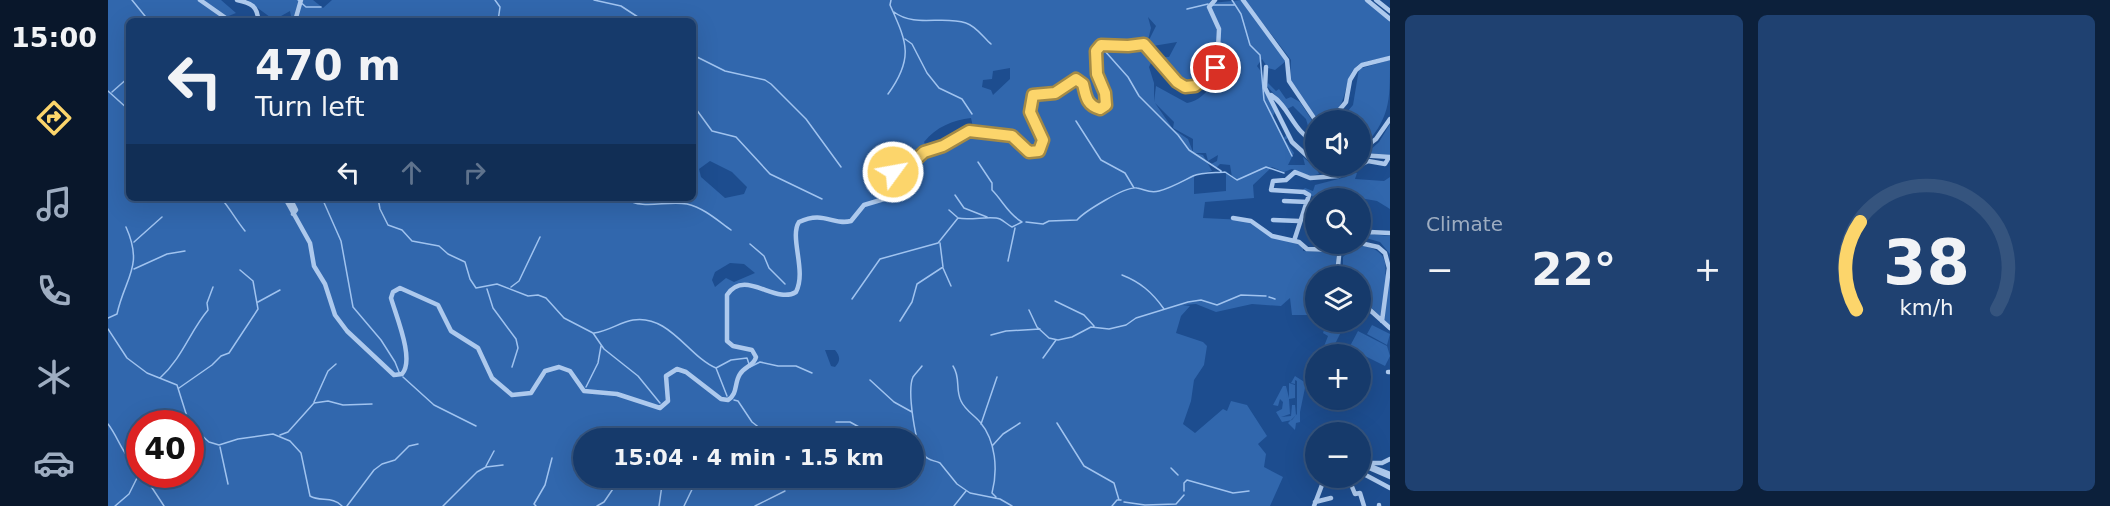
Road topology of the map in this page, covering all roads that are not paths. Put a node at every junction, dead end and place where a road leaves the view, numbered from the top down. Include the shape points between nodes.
1 (200, 0) edge
2 (237, 0) edge
3 (301, 0) edge
4 (1215, 0) edge
5 (1243, 0) edge
6 (1367, 0) edge
7 (1376, 0) edge
8 (1390, 11) edge
9 (226, 18) edge
10 (258, 18) edge
11 (296, 18) edge
12 (1390, 19) edge
13 (1390, 58) edge
14 (1266, 67) dead end
15 (1271, 95) junction
16 (1309, 110) edge
17 (1340, 110) edge
18 (1390, 119) edge
19 (1305, 136) edge
20 (1371, 143) edge
21 (1305, 154) edge
22 (1371, 154) edge
23 (1390, 157) edge
24 (1371, 161) edge
25 (1322, 176) edge
26 (1286, 180) junction
27 (1286, 190) junction
28 (1305, 194) edge
29 (1305, 200) edge
30 (286, 201) edge
31 (292, 201) edge
32 (1284, 201) dead end
33 (1305, 208) edge
34 (293, 214) junction
35 (1233, 218) dead end
36 (1273, 219) dead end
37 (1299, 221) junction
38 (1371, 232) edge
39 (1390, 233) edge
40 (1294, 241) junction
41 (1371, 244) edge
42 (1305, 248) edge
43 (1371, 310) edge
44 (1383, 311) junction
45 (1374, 312) junction
46 (1382, 321) junction
47 (1390, 328) edge
48 (1390, 460) edge
49 (1371, 464) edge
50 (1371, 467) edge
51 (1390, 475) edge
52 (1371, 478) edge
53 (1321, 488) edge
54 (1353, 488) edge
55 (1390, 488) edge
56 (1331, 498) dead end
57 (1315, 504) edge
58 (1364, 506) edge

1 - 9 street
2 - 10 street via 254,5
3 - 11 street
4 - 34 street via 1209,7 1219,29 1217,66 1193,87 1179,85 1141,43 1104,44 1097,49 1097,74 1107,102 1103,108 1090,105 1083,84 1073,79 1056,92 1037,93 1031,98 1031,114 1043,140 1038,152 1028,151 1010,135 967,131 893,172 885,198 864,205 851,220 839,222 824,216 799,222 795,230 800,269 796,292 783,295 745,285 733,288 727,295 727,341 752,350 756,358 739,375 734,395 726,400 679,369 666,376 668,399 660,408 617,394 584,391 570,372 559,367 545,371 531,393 509,393 492,378 478,348 451,331 438,305 400,288 394,290 391,298 405,345 406,366 403,374 394,375 335,315 325,284 314,266 310,243
5 - 16 street via 1287,60 1289,81
6 - 12 street
7 - 8 street
13 - 17 street via 1356,69
14 - 15 street via 1266,88
15 - 19 street
15 - 21 street via 1292,142
18 - 20 street
22 - 23 street
23 - 24 street via 1384,164
25 - 26 street via 1310,178 1294,172
26 - 27 street
26 - 27 street via 1273,181 1271,190
27 - 28 street
29 - 32 street
30 - 34 street
31 - 34 street via 296,210
33 - 37 street
35 - 40 street via 1251,221 1272,236
36 - 37 street
37 - 40 street
38 - 39 street
40 - 42 street
41 - 44 street via 1378,246 1388,260
43 - 45 street
44 - 45 street
44 - 46 street
45 - 46 street
46 - 47 street
48 - 49 street
48 - 51 street
50 - 51 street
52 - 55 street
53 - 57 street
54 - 58 street
56 - 57 street

